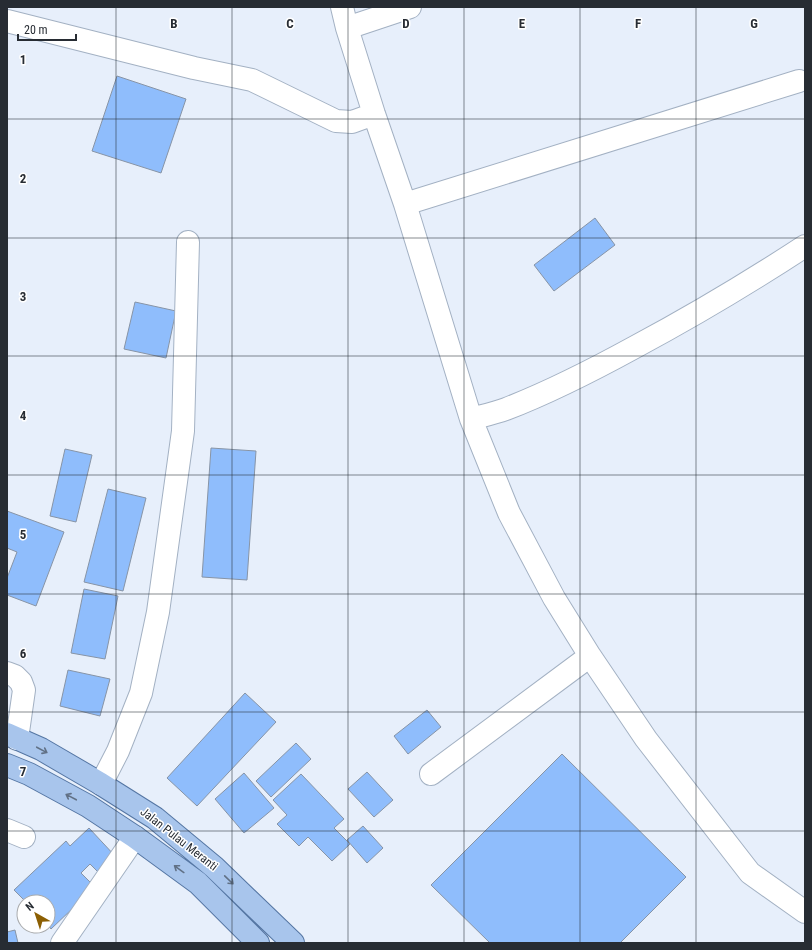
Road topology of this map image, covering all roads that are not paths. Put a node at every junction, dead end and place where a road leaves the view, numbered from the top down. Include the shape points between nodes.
1 (410, 7) edge
2 (345, 17) edge
3 (7, 21) edge
4 (799, 81) dead end
5 (374, 114) junction
6 (405, 204) junction
7 (188, 242) dead end
8 (805, 246) edge
9 (471, 419) junction
10 (590, 656) junction
11 (7, 673) edge
12 (12, 736) edge
13 (7, 765) edge
14 (431, 774) dead end
15 (101, 784) junction
16 (135, 837) junction
17 (805, 912) edge
18 (62, 943) edge
19 (258, 943) edge
20 (293, 943) edge

1 - 2 street
2 - 5 street
3 - 5 street via 252,80 336,121 352,122
4 - 6 street
5 - 6 street
6 - 9 street
7 - 15 street via 183,431 158,612 141,693 118,751
8 - 9 street via 678,324 608,362 505,409
9 - 10 street via 509,513 554,598
10 - 14 street
10 - 17 street via 646,739 750,873
11 - 12 street via 15,676 24,690
12 -> 15 main road, Jalan Pulau Meranti via 41,749
16 -> 13 main road, Jalan Pulau Meranti via 88,806
15 -> 20 main road, Jalan Pulau Meranti via 155,818 214,866
16 - 18 street
19 -> 16 main road, Jalan Pulau Meranti via 198,883

